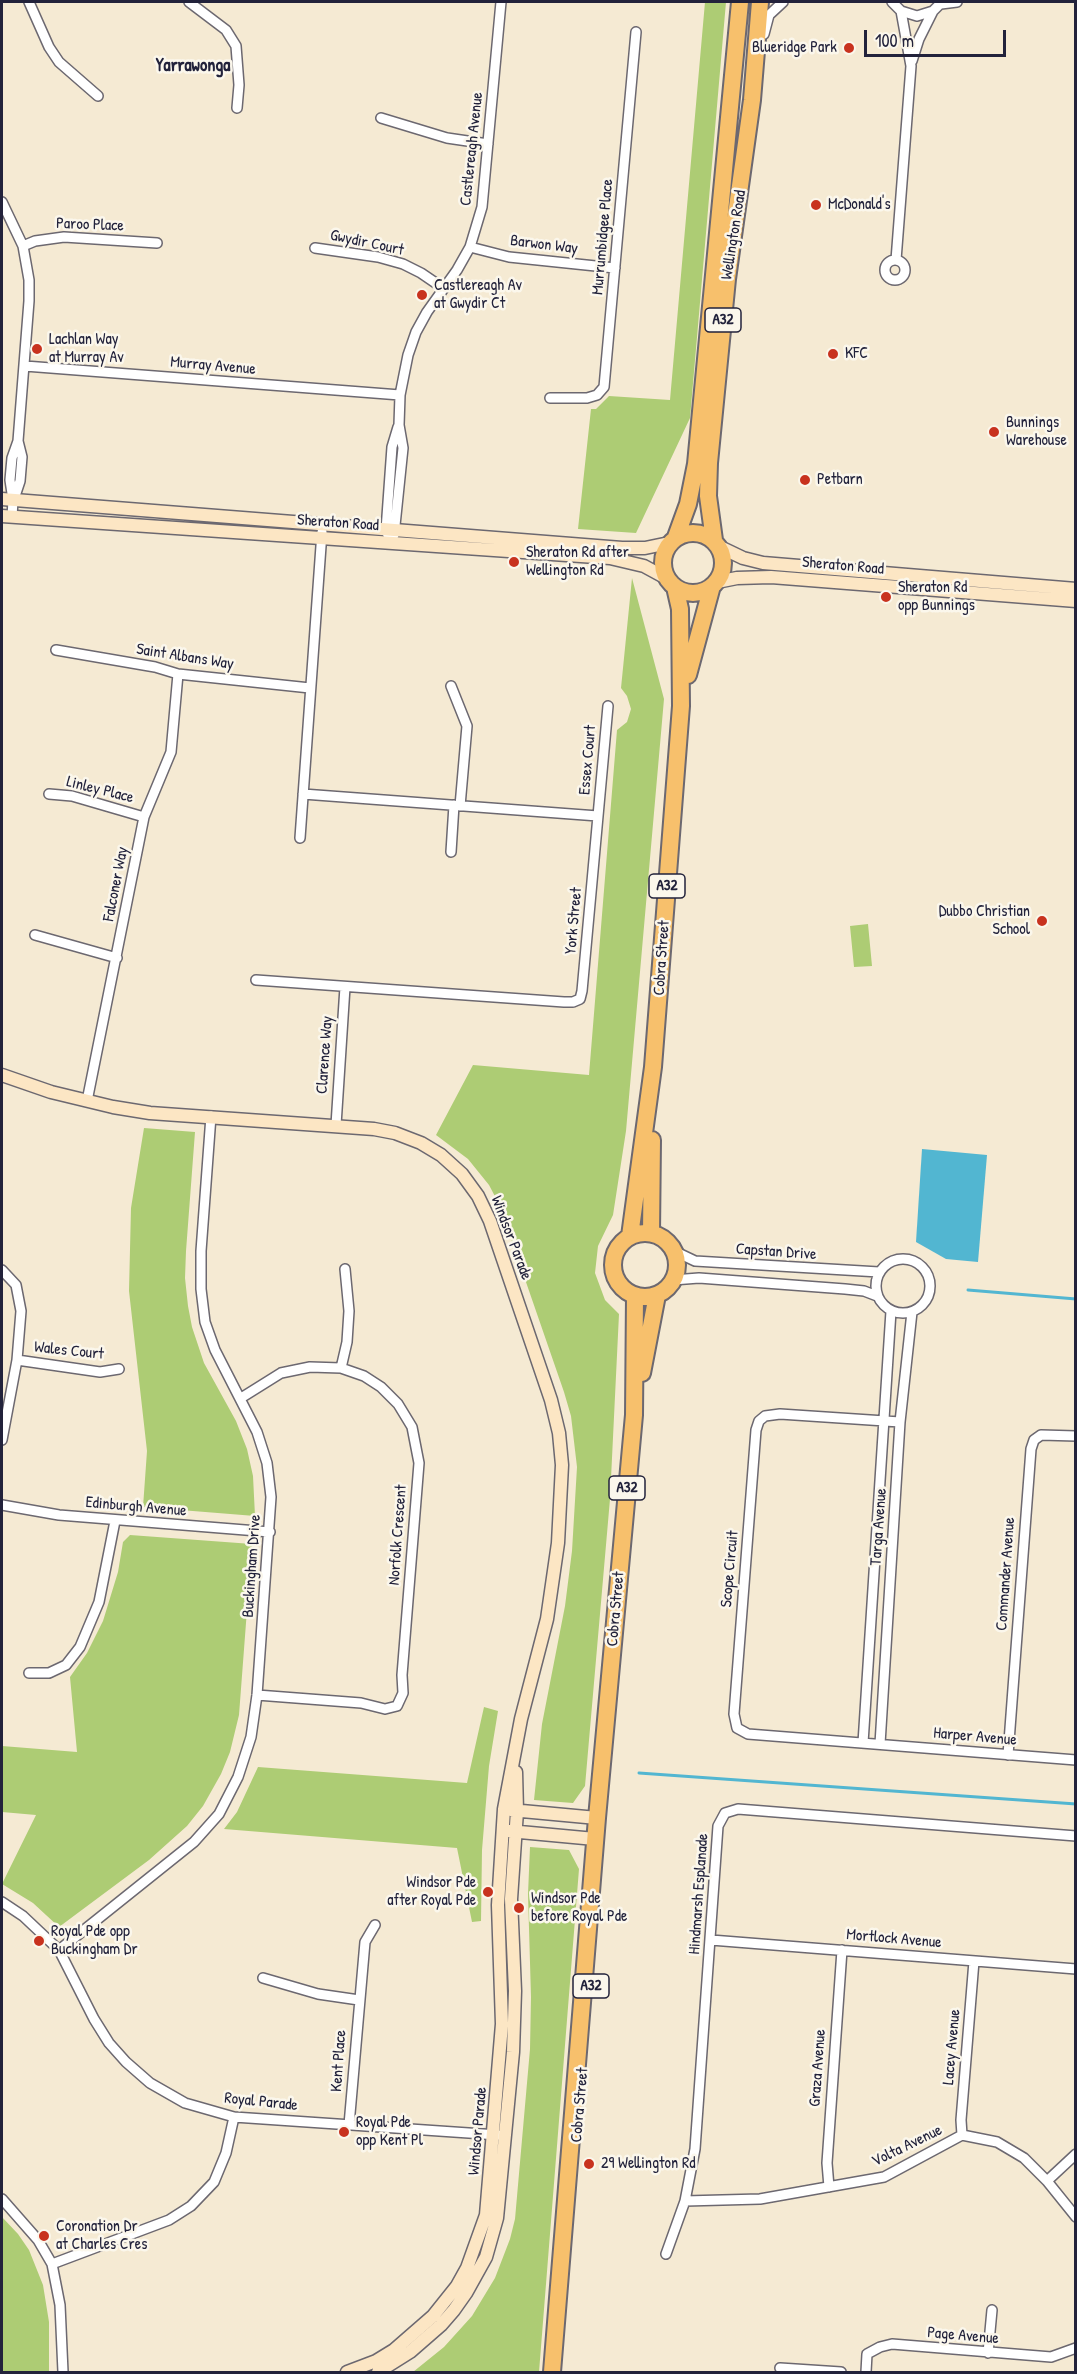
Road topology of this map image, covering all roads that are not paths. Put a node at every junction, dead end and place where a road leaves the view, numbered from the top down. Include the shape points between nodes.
1 (29, 2) edge
2 (189, 2) edge
3 (501, 2) edge
4 (740, 2) edge
5 (748, 2) edge
6 (760, 2) edge
7 (783, 2) edge
8 (892, 2) edge
9 (957, 2) edge
10 (939, 5) edge
11 (901, 11) junction
12 (636, 32) dead end
13 (911, 66) junction
14 (733, 76) junction
15 (98, 96) dead end
16 (752, 100) junction
17 (237, 108) dead end
18 (381, 118) dead end
19 (488, 144) junction
20 (2, 202) edge
21 (157, 243) dead end
22 (23, 246) junction
23 (470, 247) junction
24 (315, 248) dead end
25 (896, 260) dead end
26 (615, 268) junction
27 (443, 288) junction
28 (24, 366) junction
29 (400, 395) junction
30 (550, 398) dead end
31 (7, 499) edge
32 (7, 517) edge
33 (322, 525) junction
34 (391, 530) junction
35 (321, 539) junction
36 (673, 540) junction
37 (390, 543) junction
38 (717, 544) junction
39 (872, 579) junction
40 (671, 583) junction
41 (714, 584) junction
42 (1076, 589) edge
43 (1076, 601) edge
44 (56, 650) dead end
45 (178, 674) junction
46 (452, 686) dead end
47 (310, 688) junction
48 (608, 706) dead end
49 (681, 706) junction
50 (49, 794) dead end
51 (303, 794) junction
52 (457, 806) junction
53 (598, 816) junction
54 (144, 817) junction
55 (300, 838) dead end
56 (451, 852) dead end
57 (35, 935) dead end
58 (117, 958) junction
59 (256, 980) dead end
60 (345, 987) junction
61 (653, 1067) junction
62 (2, 1075) edge
63 (87, 1101) junction
64 (211, 1116) junction
65 (336, 1125) junction
66 (651, 1233) junction
67 (630, 1236) junction
68 (674, 1251) junction
69 (345, 1269) dead end
70 (2, 1270) edge
71 (879, 1272) junction
72 (674, 1280) junction
73 (657, 1295) junction
74 (635, 1296) junction
75 (877, 1296) junction
76 (891, 1311) junction
77 (912, 1312) junction
78 (17, 1360) junction
79 (341, 1368) junction
80 (119, 1369) dead end
81 (241, 1398) junction
82 (634, 1415) junction
83 (883, 1421) junction
84 (900, 1422) junction
85 (1076, 1436) edge
86 (2, 1440) edge
87 (2, 1505) edge
88 (115, 1521) junction
89 (270, 1532) junction
90 (29, 1673) dead end
91 (257, 1695) junction
92 (871, 1744) junction
93 (515, 1750) junction
94 (1008, 1755) junction
95 (1076, 1760) edge
96 (504, 1809) junction
97 (517, 1811) junction
98 (597, 1818) junction
99 (502, 1831) junction
100 (516, 1832) junction
101 (1076, 1836) edge
102 (595, 1839) junction
103 (2, 1902) edge
104 (375, 1925) dead end
105 (711, 1940) junction
106 (58, 1950) junction
107 (842, 1950) junction
108 (974, 1961) junction
109 (1076, 1969) edge
110 (263, 1978) dead end
111 (359, 2000) junction
112 (234, 2117) junction
113 (349, 2125) junction
114 (500, 2135) junction
115 (962, 2135) junction
116 (1076, 2154) edge
117 (1047, 2181) junction
118 (829, 2187) junction
119 (2, 2199) edge
120 (685, 2201) junction
121 (1076, 2217) edge
122 (666, 2254) dead end
123 (52, 2264) junction
124 (992, 2310) dead end
125 (1076, 2348) edge
126 (988, 2353) junction
127 (780, 2368) dead end
128 (63, 2373) edge
129 (347, 2373) edge
130 (378, 2373) edge
131 (552, 2373) edge
132 (561, 2373) edge
133 (840, 2373) edge
134 (866, 2373) edge

1 - 15 street via 59,62
2 - 17 street via 226,30 236,46
3 - 19 street, Castlereagh Avenue
4 - 14 highway, Wellington Road / A32
5 - 14 highway
6 - 16 highway, Wellington Road / A32
7 - 16 street via 774,8 766,24
8 - 11 street
9 - 10 street
10 - 11 street via 917,16
10 - 13 street via 919,39
11 - 13 street
12 - 26 street, Murrumbidgee Place
13 - 25 street
14 - 36 highway, Wellington Road / A32 via 696,464 688,504
16 - 38 highway, Wellington Road / A32 via 709,463 708,496
18 - 19 street via 447,138
19 - 23 street, Castlereagh Avenue via 482,207
20 - 22 street
21 - 22 street, Paroo Place via 53,237
22 - 28 street via 29,301
23 - 26 street, Barwon Way via 508,257
23 - 27 street, Castlereagh Avenue
24 - 27 street, Gwydir Court via 403,264
26 - 30 street, Murrumbidgee Place via 604,387 587,398
27 - 29 street, Castlereagh Avenue via 416,332
28 - 29 street, Murray Avenue
28 - 31 street via 18,441 22,457 20,481
29 - 34 street, Castlereagh Avenue via 399,425 392,447
31 - 32 street
31 - 33 street, Sheraton Road
32 - 35 street, Sheraton Road
33 - 34 street, Sheraton Road
33 - 35 street
34 - 36 street, Sheraton Road via 622,548 645,548
34 - 37 street, Castlereagh Avenue
35 - 37 street, Sheraton Road
35 - 47 street
36 - 38 highway via 696,532
36 - 40 highway, A32 via 663,561
37 - 40 street, Sheraton Road via 610,558 644,566
38 - 39 street, Sheraton Road via 743,558 763,563
38 - 41 highway, A32 via 723,567
39 - 41 street, Sheraton Road via 760,577
39 - 42 street, Sheraton Road
39 - 43 street, Sheraton Road
40 - 41 highway via 690,593 705,591
40 - 49 highway, Cobra Street / A32 via 680,609
41 - 49 highway, Cobra Street / A32
44 - 45 street, Saint Albans Way
45 - 47 street, Saint Albans Way
45 - 54 street, Falconer Way via 171,752
46 - 52 street via 467,726
47 - 51 street
48 - 53 street, Essex Court
49 - 61 highway, Cobra Street / A32
50 - 54 street, Linley Place via 72,796
51 - 52 street
51 - 55 street
52 - 53 street
52 - 56 street
53 - 60 street, York Street via 580,999 564,1002
54 - 58 street, Falconer Way
57 - 58 street
58 - 63 street, Falconer Way
59 - 60 street, York Street
60 - 65 street, Clarence Way
61 - 66 highway, Cobra Street / A32
61 - 67 highway, Cobra Street / A32
62 - 63 street, Windsor Parade
63 - 64 street, Windsor Parade via 150,1113
64 - 65 street, Windsor Parade
64 - 81 street, Buckingham Drive via 201,1289 215,1350
65 - 93 street, Windsor Parade via 374,1129 421,1143 462,1174 490,1221 551,1400 562,1465 558,1543 547,1619
66 - 67 highway
66 - 68 highway via 660,1236
67 - 74 highway, A32 via 621,1242 612,1262 618,1283
68 - 71 street, Capstan Drive via 694,1262
68 - 72 highway
69 - 79 street via 349,1311
70 - 78 street via 16,1285 21,1311
71 - 75 street
71 - 77 street via 897,1259 912,1260 924,1269 930,1290 924,1303
72 - 73 highway
72 - 75 street, Capstan Drive via 699,1278 833,1288
73 - 74 highway
73 - 82 highway, Cobra Street / A32
74 - 82 highway, Cobra Street / A32
75 - 76 street
76 - 77 street
76 - 83 street, Targa Avenue
77 - 84 street, Targa Avenue
78 - 80 street, Wales Court via 100,1372
78 - 86 street
79 - 81 street, Norfolk Crescent via 310,1367 281,1373
79 - 91 street, Norfolk Crescent via 364,1376 398,1404 412,1427 419,1463 402,1675 404,1693 398,1706 385,1709 361,1703
81 - 89 street, Buckingham Drive via 267,1463
82 - 98 highway, Cobra Street / A32
83 - 84 street, Scope Circuit
83 - 92 street, Targa Avenue
83 - 92 street, Scope Circuit via 780,1414 759,1421 734,1714 737,1728 748,1734
84 - 92 street, Targa Avenue
85 - 94 street, Commander Avenue via 1041,1435 1031,1449
87 - 88 street, Edinburgh Avenue
88 - 89 street, Edinburgh Avenue
88 - 90 street via 99,1602 80,1647 66,1665 48,1673
89 - 91 street, Buckingham Drive
91 - 106 street, Buckingham Drive via 238,1777 219,1814 194,1842
92 - 94 street, Harper Avenue
93 - 96 street, Windsor Parade
93 - 97 street, Windsor Parade
94 - 95 street, Harper Avenue
96 - 97 street
96 - 99 street, Windsor Parade
97 - 98 street
97 - 100 street, Windsor Parade
98 - 102 highway, Cobra Street / A32
99 - 100 street
99 - 114 street, Windsor Parade via 498,1905
100 - 102 street
100 - 114 street, Windsor Parade via 511,1899 514,2024
101 - 105 street, Hindmarsh Esplanade via 731,1810 718,1826
102 - 131 highway, Cobra Street / A32
102 - 132 highway, Cobra Street / A32 via 600,1889
103 - 106 street, Royal Parade via 23,1916
104 - 111 street, Kent Place via 365,1942
105 - 107 street, Mortlock Avenue
105 - 120 street, Hindmarsh Esplanade via 695,2149
106 - 112 street, Royal Parade via 94,2019 126,2062 175,2098
107 - 108 street, Mortlock Avenue
107 - 118 street, Graza Avenue via 827,2163
108 - 109 street, Mortlock Avenue
108 - 115 street, Lacey Avenue
110 - 111 street via 318,1994
111 - 113 street, Kent Place
112 - 113 street, Royal Parade
112 - 123 street via 214,2182 191,2206 169,2220
113 - 114 street, Royal Parade
114 - 129 street, Windsor Parade via 486,2216 457,2286 406,2341 376,2361
114 - 130 street, Windsor Parade via 497,2218 478,2274 441,2325
115 - 117 street, Volta Avenue via 996,2142 1024,2158
115 - 118 street, Volta Avenue via 884,2177
116 - 117 street
117 - 121 street, Volta Avenue
118 - 120 street, Volta Avenue via 760,2199
119 - 123 street via 38,2240
120 - 122 street, Hindmarsh Esplanade
123 - 128 street via 60,2305
124 - 126 street
125 - 126 street, Page Avenue via 1051,2356
126 - 134 street, Page Avenue via 892,2344 867,2354
127 - 133 street

